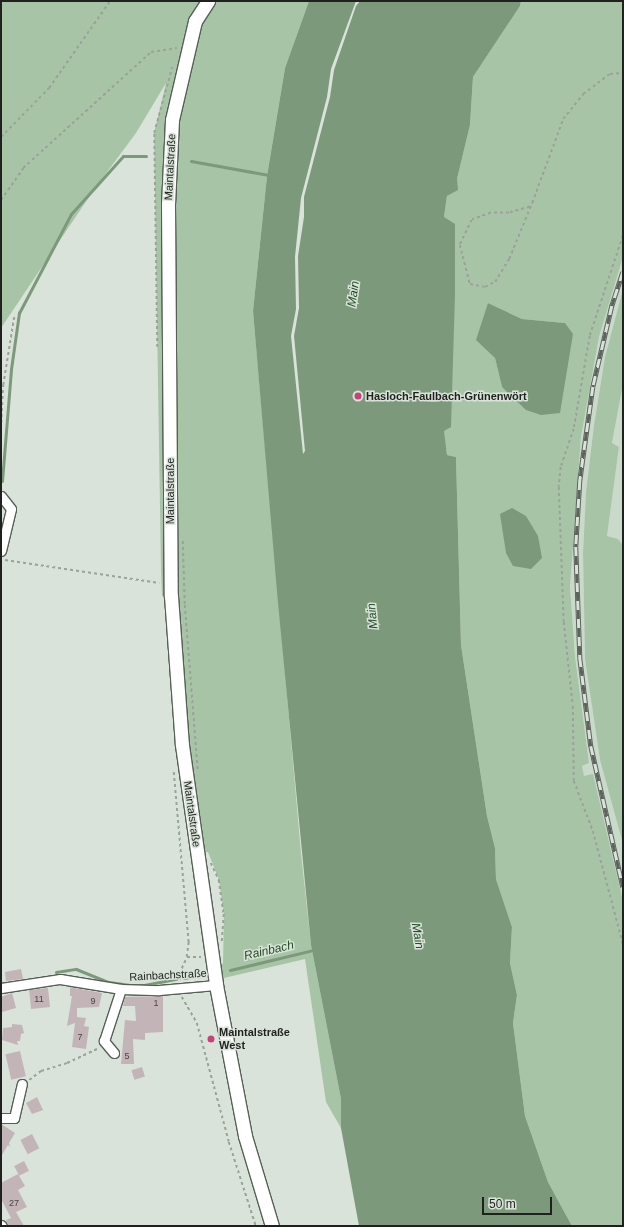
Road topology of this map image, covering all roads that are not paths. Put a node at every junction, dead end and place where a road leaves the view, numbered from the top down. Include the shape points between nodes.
1 (208, 1) edge
2 (1, 496) edge
3 (1, 551) edge
4 (216, 985) junction
5 (1, 988) edge
6 (121, 989) junction
7 (114, 1053) dead end
8 (22, 1084) road end
9 (1, 1118) edge
10 (272, 1226) edge

1 - 4 main road, Maintalstraße via 195,21 172,120 168,204 171,596 182,745
2 - 3 street via 12,510
4 - 6 street, Rainbachstraße
4 - 10 main road, Maintalstraße via 247,1144
5 - 6 street, Rainbachstraße via 60,978
6 - 7 street, Rainbachstraße via 104,1041
8 - 9 street via 14,1118

